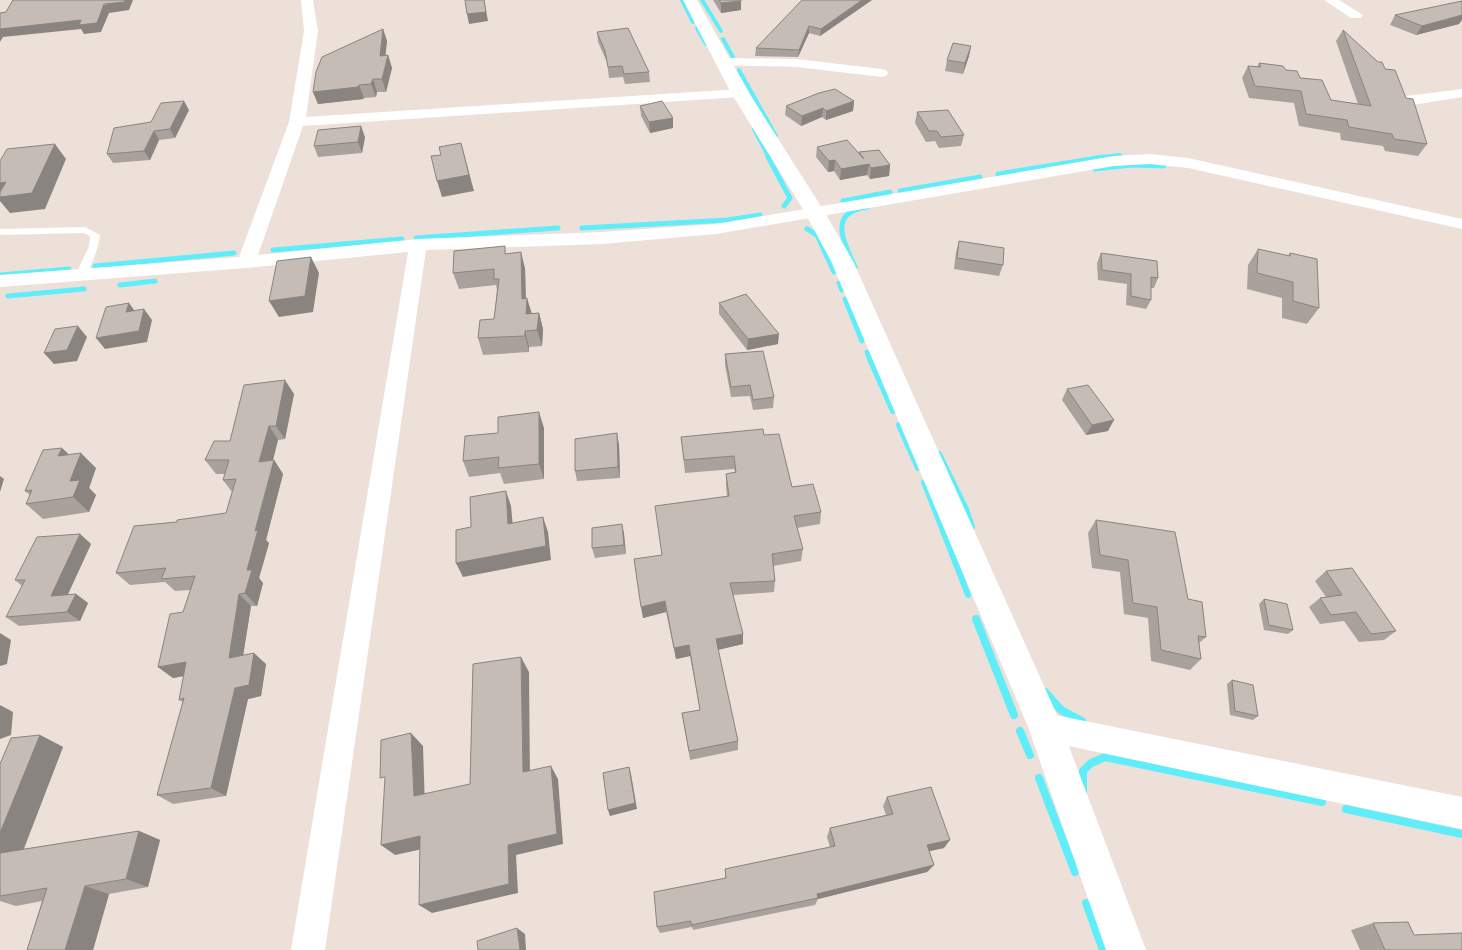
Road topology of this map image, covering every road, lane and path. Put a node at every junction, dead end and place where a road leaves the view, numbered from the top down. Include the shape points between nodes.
1 (307, 0) edge
2 (690, 0) edge
3 (1330, 0) edge
4 (1356, 15) dead end
5 (723, 62) junction
6 (881, 73) dead end
7 (740, 93) junction
8 (1462, 93) edge
9 (1406, 101) edge
10 (296, 122) junction
11 (814, 211) junction
12 (1462, 224) edge
13 (0, 232) edge
14 (418, 245) junction
15 (246, 262) junction
16 (81, 274) junction
17 (0, 281) edge
18 (1045, 727) junction
19 (1462, 813) edge
20 (308, 950) edge
21 (1126, 950) edge

1 - 10 street via 311,31
2 - 5 street
3 - 4 street
5 - 6 street via 797,63
5 - 7 street
7 - 10 street
7 - 11 street
8 - 9 street
10 - 15 street
11 - 12 street via 1114,161 1150,159 1188,163
11 - 14 street via 716,229 602,238
11 - 18 street via 842,261
13 - 16 lane via 85,230 95,236 94,246
14 - 15 street
14 - 20 street
15 - 16 street
16 - 17 street
18 - 19 street
18 - 21 street

